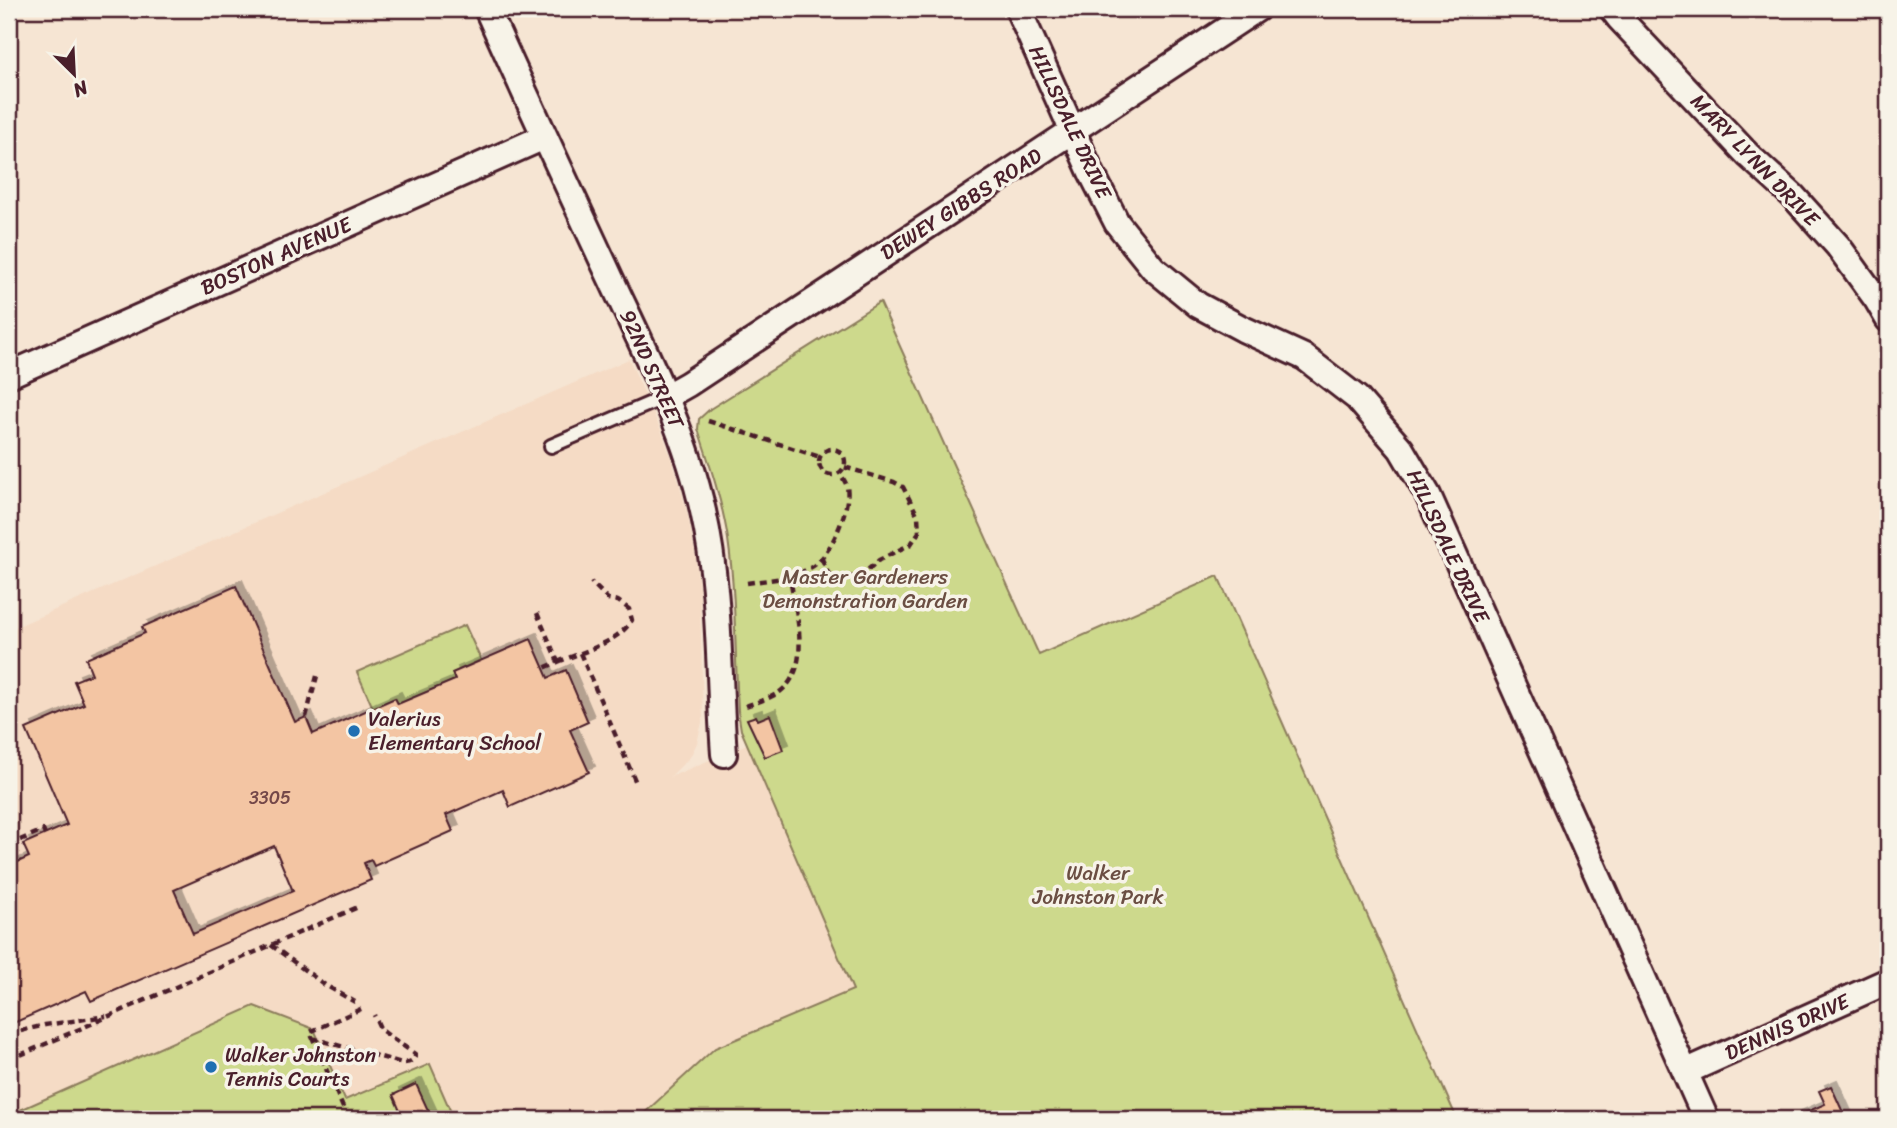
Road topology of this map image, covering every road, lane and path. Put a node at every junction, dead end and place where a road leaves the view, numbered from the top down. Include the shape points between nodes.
1 (486, 9) edge
2 (1018, 9) edge
3 (1257, 9) edge
4 (1612, 9) edge
5 (1072, 130) junction
6 (544, 137) junction
7 (1888, 319) edge
8 (9, 375) edge
9 (665, 397) junction
10 (708, 421) dead end
11 (551, 446) dead end
12 (820, 457) junction
13 (844, 467) junction
14 (839, 472) junction
15 (821, 559) junction
16 (790, 577) junction
17 (591, 582) dead end
18 (747, 583) dead end
19 (537, 613) dead end
20 (580, 653) junction
21 (558, 662) junction
22 (544, 668) dead end
23 (317, 676) dead end
24 (745, 706) dead end
25 (306, 717) dead end
26 (724, 754) dead end
27 (637, 785) dead end
28 (45, 835) dead end
29 (9, 845) edge
30 (358, 907) dead end
31 (271, 945) junction
32 (1888, 981) edge
33 (355, 1002) dead end
34 (363, 1008) dead end
35 (114, 1015) junction
36 (374, 1015) dead end
37 (9, 1035) edge
38 (312, 1038) junction
39 (18, 1056) junction
40 (9, 1060) edge
41 (1685, 1072) junction
42 (348, 1119) edge
43 (1706, 1119) edge

1 - 6 street, 92ND STREET
2 - 5 street, HILLSDALE DRIVE
3 - 5 street, DEWEY GIBBS ROAD
4 - 7 street, MARY LYNN DRIVE via 1838,246
5 - 9 street, DEWEY GIBBS ROAD
5 - 41 street, HILLSDALE DRIVE via 1117,223 1153,268 1198,305 1304,357 1357,398 1401,449 1428,495
6 - 8 street, BOSTON AVENUE
6 - 9 street, 92ND STREET
9 - 11 lane
9 - 26 street, 92ND STREET via 692,466 711,551
10 - 12 path
12 - 13 path via 829,449 836,450
12 - 14 path via 826,474
13 - 14 path
13 - 15 path via 903,488 918,516 919,532 911,544 863,574 838,580
14 - 15 path via 848,490 847,503
15 - 16 path
16 - 18 path
16 - 24 path via 800,645 797,666 780,692
17 - 20 path via 608,599 629,608 632,620 621,634
19 - 21 path
20 - 21 path
20 - 27 path
21 - 22 path
23 - 25 path
28 - 29 path via 43,830
30 - 31 path
31 - 33 path
31 - 35 path
32 - 41 street, DENNIS DRIVE
34 - 38 path via 310,1032
35 - 37 path
35 - 39 path
36 - 38 path via 381,1030 415,1054 412,1060 402,1063
37 - 39 path
38 - 42 path
39 - 40 path
41 - 43 street, HILLSDALE DRIVE

